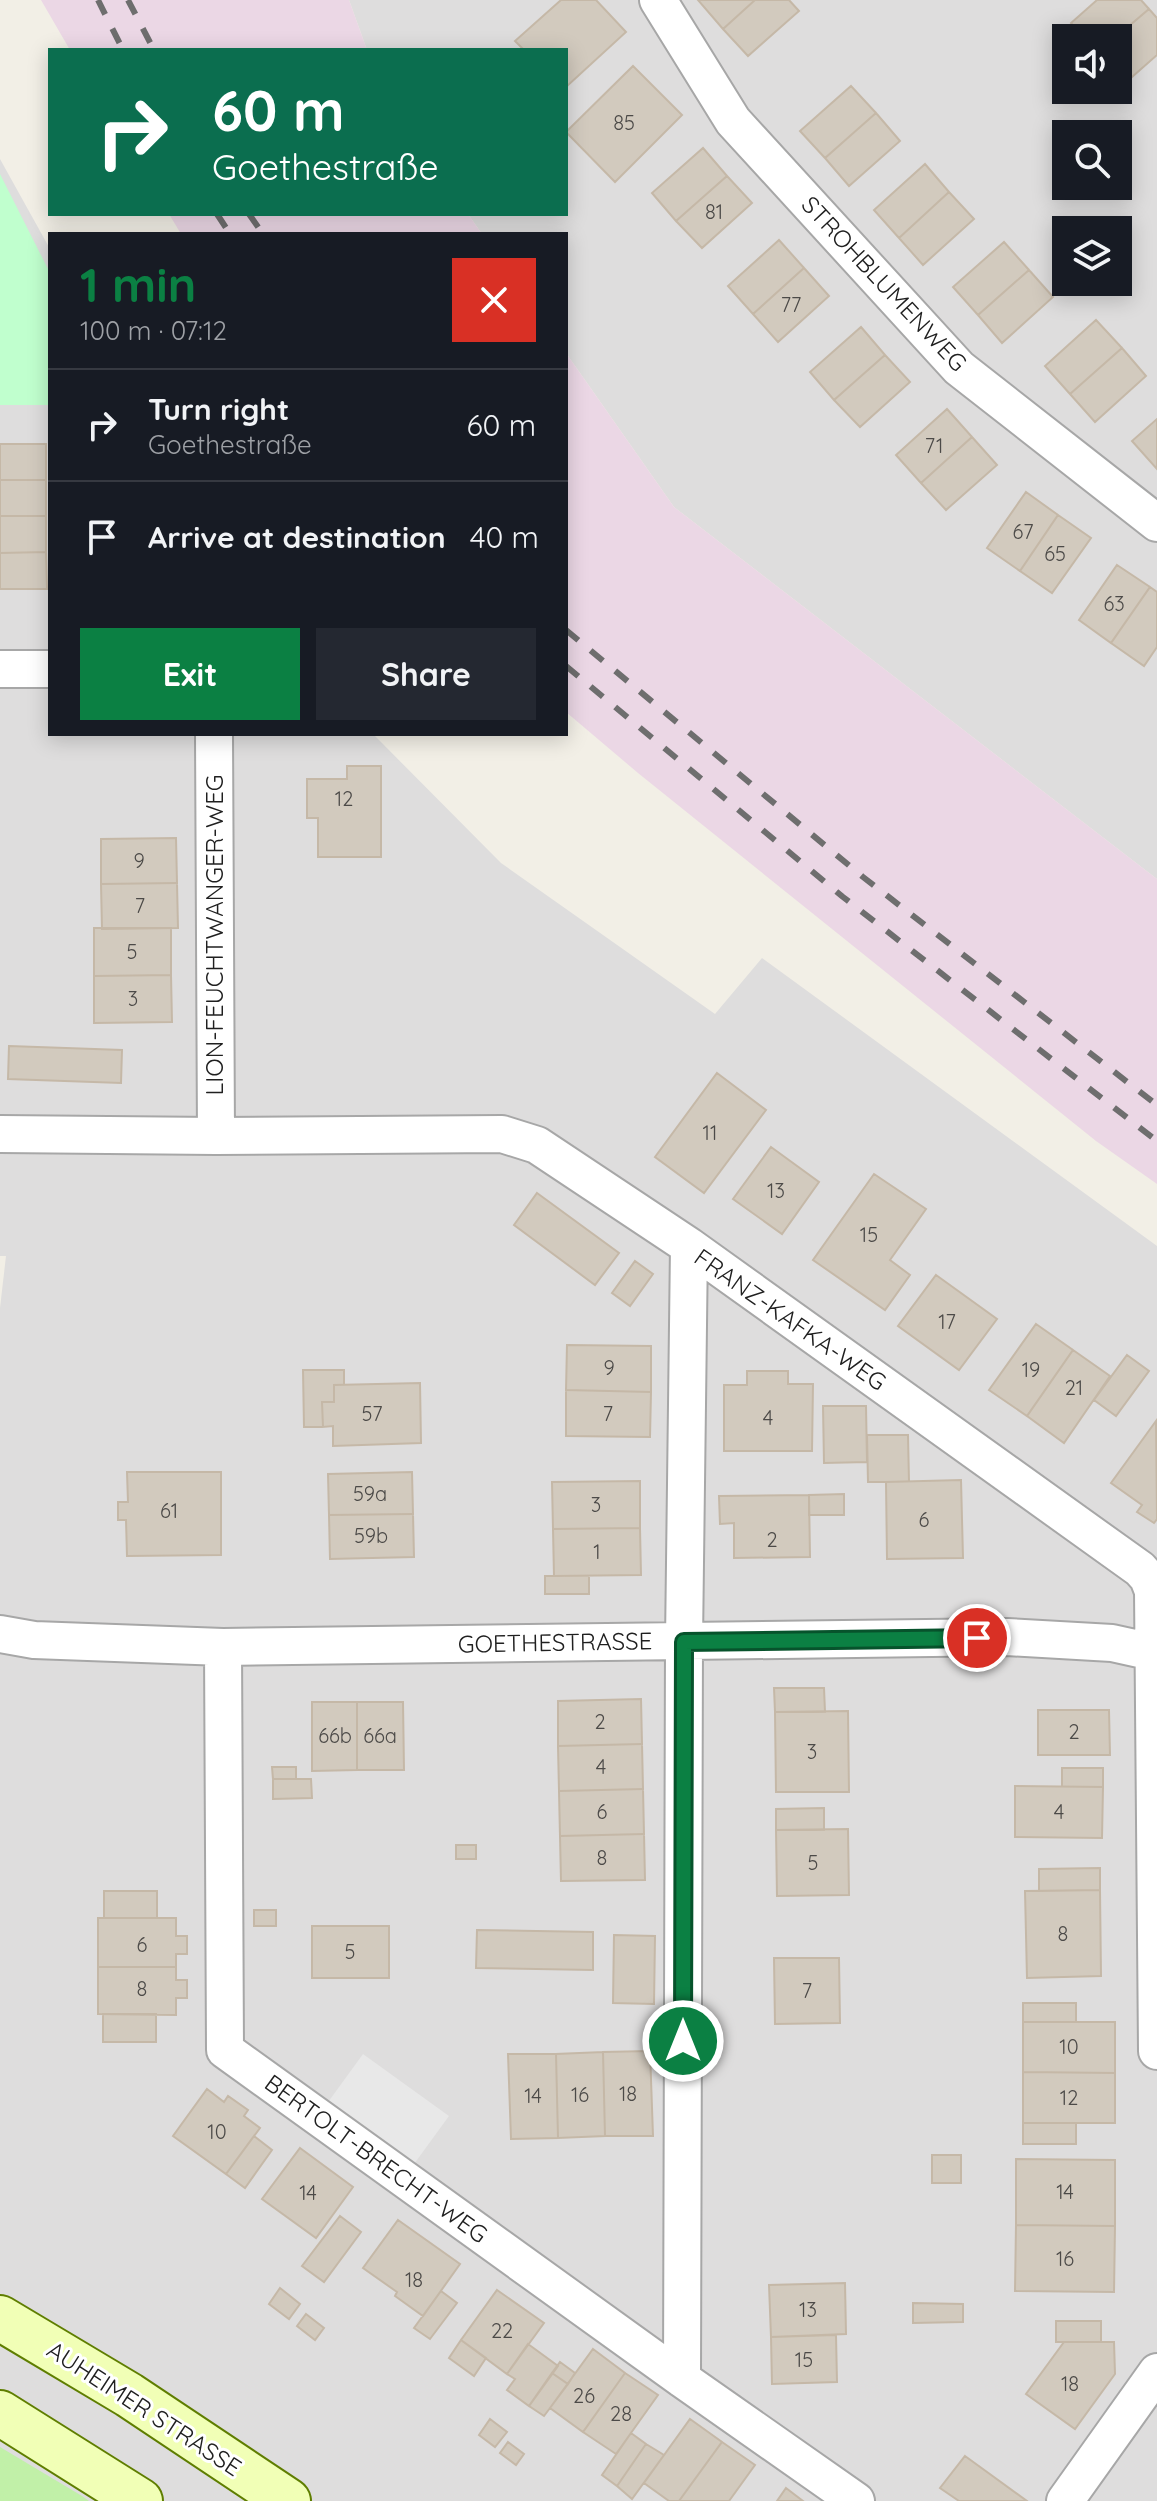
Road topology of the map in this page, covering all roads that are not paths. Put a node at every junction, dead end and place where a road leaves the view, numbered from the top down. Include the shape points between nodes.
1 (658, 0) edge
2 (1157, 523) edge
3 (0, 669) edge
4 (48, 669) edge
5 (214, 736) edge
6 (0, 1134) edge
7 (216, 1136) junction
8 (689, 1246) junction
9 (0, 1634) edge
10 (684, 1642) junction
11 (223, 1647) junction
12 (1155, 1652) edge
13 (1157, 2051) edge
14 (0, 2318) edge
15 (1157, 2372) edge
16 (682, 2379) junction
17 (0, 2413) edge
18 (140, 2501) edge
19 (288, 2501) edge
20 (856, 2501) edge
21 (1065, 2501) edge

1 - 2 street, STROHBLUMENWEG via 733,121 959,368
3 - 4 street
5 - 7 street, LION-FEUCHTWANGER-WEG
6 - 7 street
7 - 8 street via 502,1134 537,1145
8 - 10 street, FRANZ-KAFKA-WEG
8 - 12 street, FRANZ-KAFKA-WEG via 1140,1569 1153,1591
9 - 11 street, GOETHESTRASSE via 34,1640
10 - 11 street, GOETHESTRASSE
10 - 12 street, GOETHESTRASSE via 1007,1637 1098,1642
10 - 16 street, FRANZ-KAFKA-WEG
11 - 16 street, BERTOLT-BRECHT-WEG via 225,2050
12 - 13 street, FRANZ-KAFKA-WEG
14 - 19 main road, AUHEIMER STRASSE via 129,2395
15 - 21 street
16 - 20 street, BERTOLT-BRECHT-WEG
17 - 18 main road

